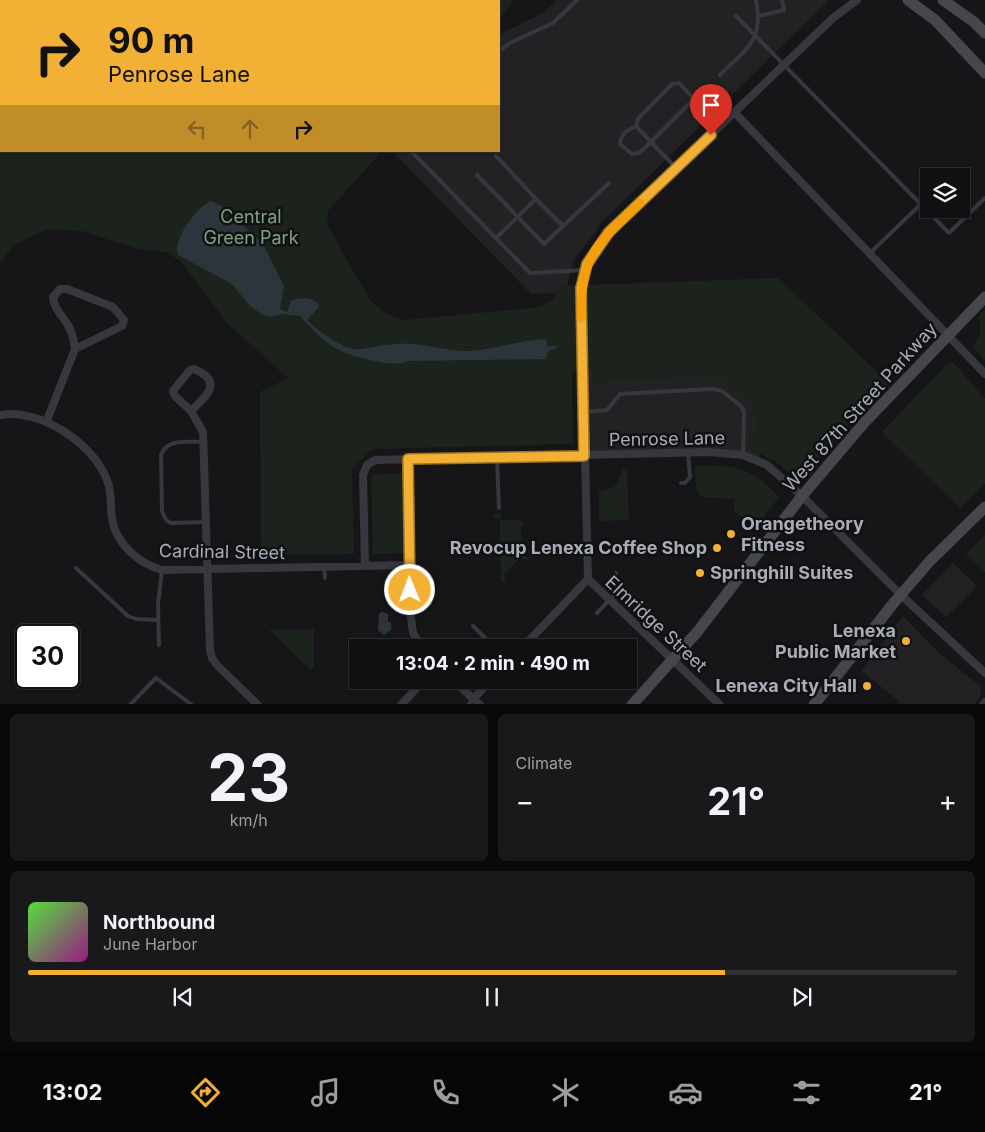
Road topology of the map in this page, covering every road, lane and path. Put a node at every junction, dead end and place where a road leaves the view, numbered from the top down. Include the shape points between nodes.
1 (577, 0) edge
2 (756, 0) edge
3 (782, 0) edge
4 (846, 0) edge
5 (857, 0) edge
6 (908, 0) edge
7 (943, 0) edge
8 (837, 14) junction
9 (736, 16) dead end
10 (759, 16) junction
11 (985, 33) edge
12 (756, 38) junction
13 (500, 50) edge
14 (784, 64) junction
15 (985, 72) edge
16 (720, 75) dead end
17 (735, 112) junction
18 (636, 126) junction
19 (651, 142) junction
20 (412, 152) edge
21 (496, 156) dead end
22 (676, 168) junction
23 (477, 174) dead end
24 (609, 183) dead end
25 (985, 198) edge
26 (536, 199) junction
27 (920, 203) edge
28 (920, 205) edge
29 (970, 213) edge
30 (518, 217) junction
31 (935, 218) edge
32 (964, 218) edge
33 (562, 226) junction
34 (496, 238) junction
35 (870, 253) junction
36 (585, 270) junction
37 (985, 297) edge
38 (948, 334) junction
39 (75, 349) junction
40 (985, 374) edge
41 (191, 411) junction
42 (583, 412) junction
43 (0, 414) edge
44 (46, 420) junction
45 (204, 442) junction
46 (688, 452) junction
47 (743, 455) junction
48 (584, 456) junction
49 (497, 457) junction
50 (408, 459) junction
51 (681, 483) dead end
52 (802, 496) junction
53 (985, 507) edge
54 (499, 508) dead end
55 (207, 522) junction
56 (409, 565) junction
57 (365, 566) junction
58 (324, 567) junction
59 (76, 568) dead end
60 (207, 569) junction
61 (162, 570) junction
62 (616, 572) dead end
63 (325, 578) dead end
64 (588, 579) junction
65 (901, 595) junction
66 (609, 601) junction
67 (597, 613) dead end
68 (158, 620) junction
69 (473, 626) dead end
70 (416, 639) edge
71 (486, 639) edge
72 (531, 639) edge
73 (159, 645) dead end
74 (673, 660) junction
75 (985, 673) edge
76 (417, 689) edge
77 (461, 689) edge
78 (482, 689) edge
79 (470, 702) edge
80 (405, 703) edge
81 (130, 704) edge
82 (192, 704) edge
83 (258, 704) edge
84 (480, 704) edge
85 (632, 704) edge
86 (720, 704) edge
87 (814, 704) edge

1 - 13 lane via 553,23
2 - 10 lane
3 - 10 lane via 784,10
4 - 8 street
5 - 8 street
6 - 15 main road via 935,20
7 - 11 main road
8 - 14 street, Elmridge Street
9 - 12 lane
10 - 12 lane
12 - 14 lane
12 - 16 lane
14 - 17 street, Elmridge Street
14 - 27 lane
17 - 22 street, Elmridge Street
17 - 35 street
18 - 19 lane
18 - 19 lane via 621,138 623,148 632,154 639,153
18 - 19 lane via 638,119 672,84 678,83 694,99
19 - 22 lane
20 - 34 lane
21 - 26 lane
22 - 36 street, Elmridge Street via 609,232 595,249
23 - 30 lane
24 - 33 lane
25 - 29 lane
26 - 30 lane
26 - 33 lane
28 - 35 lane
30 - 33 lane via 544,244
30 - 34 lane
31 - 32 lane via 949,233
34 - 36 lane via 530,273
35 - 38 street
36 - 42 street, Elmridge Street via 581,288
37 - 38 main road, West 87th Street Parkway
38 - 40 street
38 - 52 main road, West 87th Street Parkway via 864,423
39 - 39 street via 116,330 124,320 113,307 67,288 60,289 53,297 53,304 74,337
39 - 44 street
41 - 41 street via 211,391 209,380 194,369 173,391
41 - 45 street via 203,432
42 - 47 lane via 607,410 620,394 722,391 742,406
42 - 48 street, Elmridge Street
43 - 44 street, Cardinal Street via 16,413
44 - 61 street, Cardinal Street via 68,434 99,465 107,479 113,525 121,542 141,561
45 - 55 street
45 - 55 lane via 171,444 163,450 162,511 171,523
46 - 47 street, Penrose Lane
46 - 48 street, Penrose Lane
46 - 51 lane via 690,477
47 - 52 street, Penrose Lane via 767,465
48 - 49 street, Penrose Lane
48 - 64 street, Elmridge Street
49 - 50 street, Penrose Lane
49 - 54 lane
50 - 56 street
50 - 57 street, Penrose Lane via 375,460 364,470
52 - 65 street, Penrose Lane
52 - 74 main road, West 87th Street Parkway
53 - 65 main road
55 - 60 street
56 - 57 street, Cardinal Street
56 - 70 street via 413,634
57 - 58 street, Cardinal Street
58 - 60 street, Cardinal Street
58 - 63 lane
59 - 68 lane via 128,616
60 - 61 street, Cardinal Street
60 - 83 street via 212,658
61 - 68 lane
62 - 66 lane via 616,593
64 - 66 street, Elmridge Street
64 - 72 street
65 - 75 street, Penrose Lane
65 - 87 main road
66 - 67 lane
66 - 74 street, Elmridge Street
68 - 73 lane
69 - 71 lane
74 - 85 main road, West 87th Street Parkway
74 - 86 street, Elmridge Street
76 - 80 street
77 - 79 street
78 - 79 street
79 - 84 street
81 - 82 lane via 156,678

